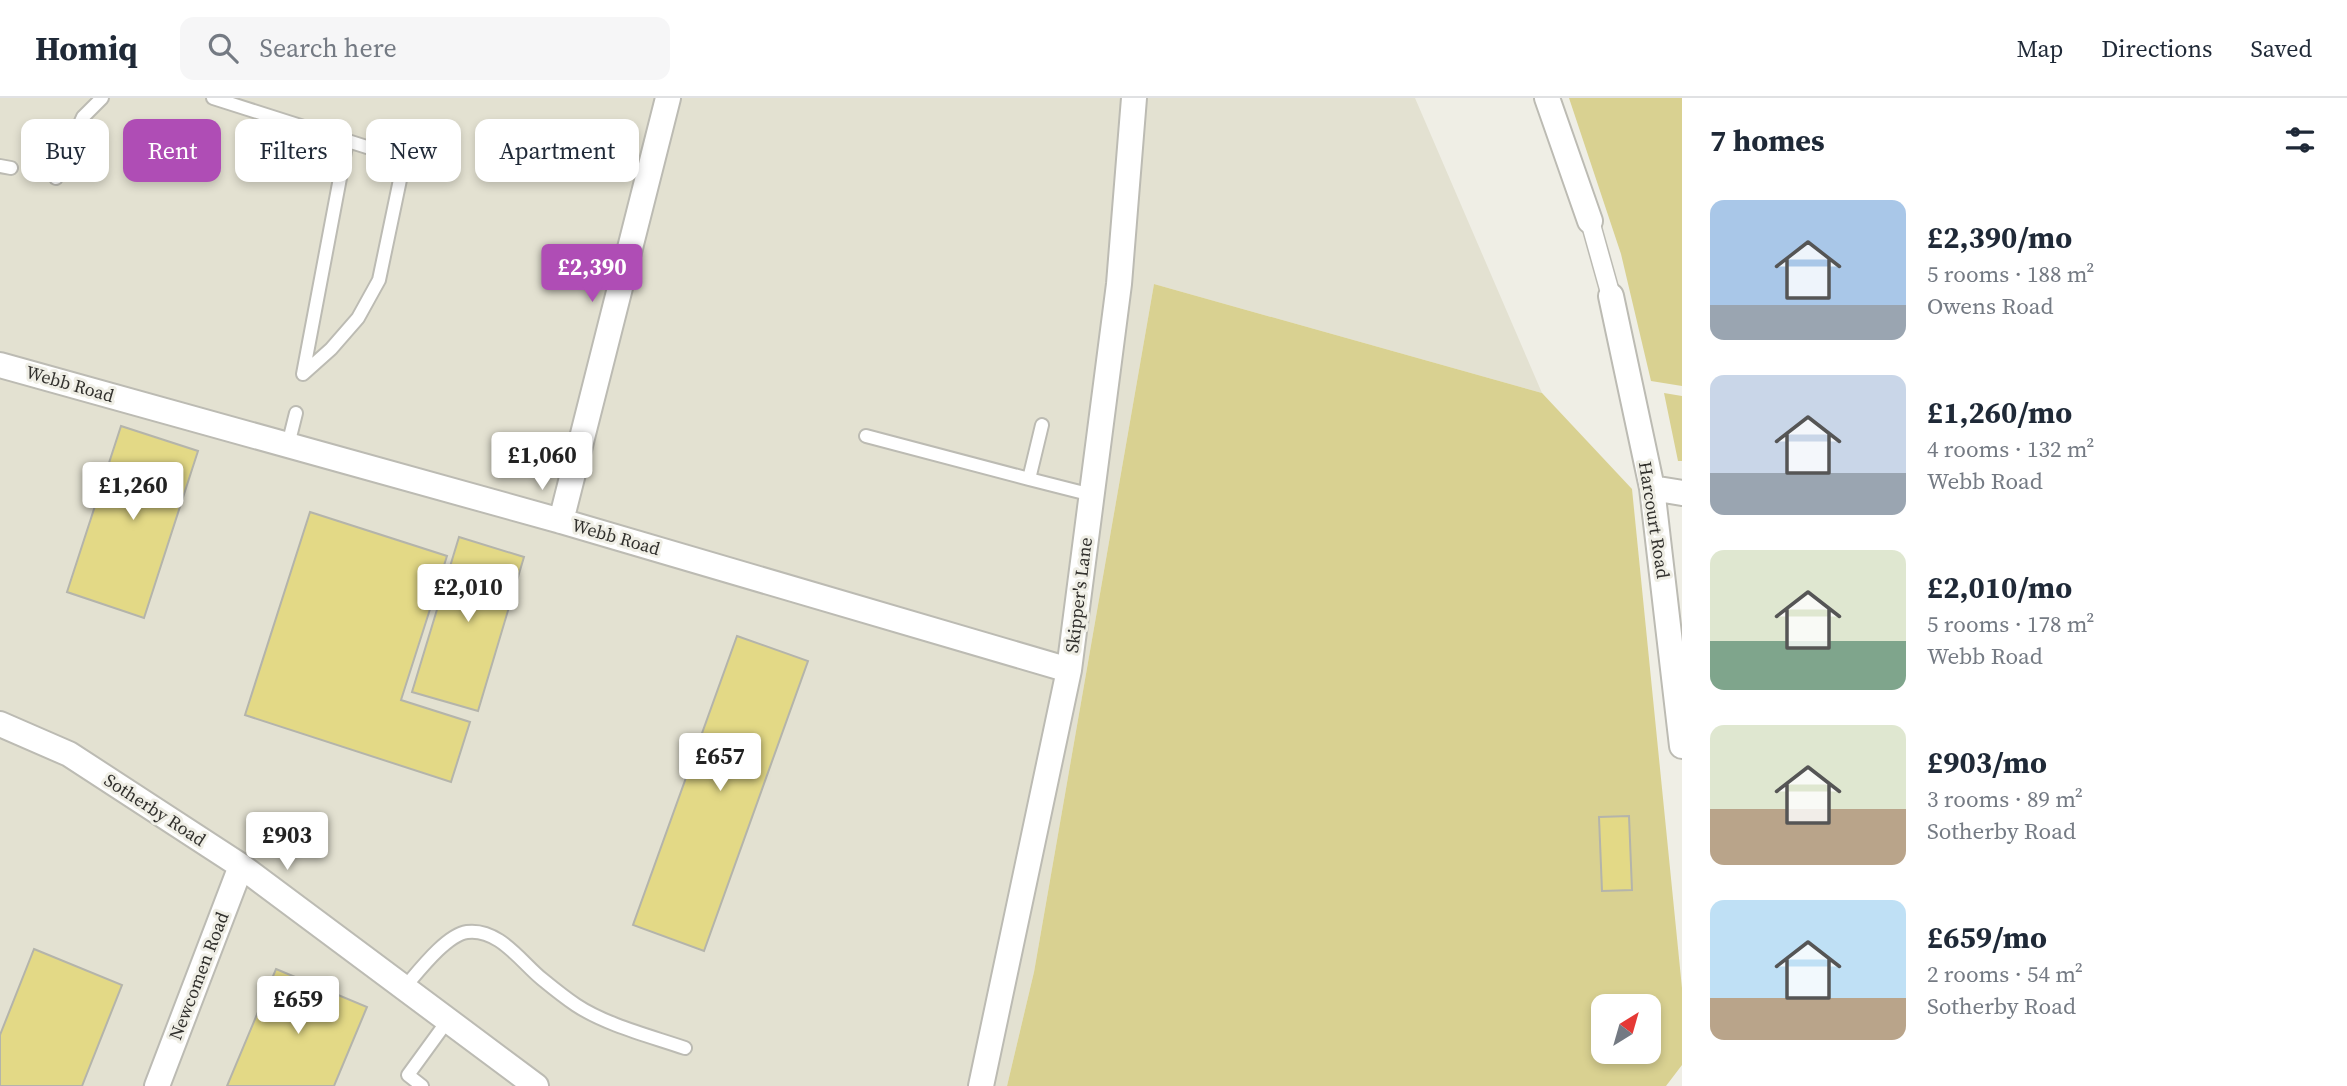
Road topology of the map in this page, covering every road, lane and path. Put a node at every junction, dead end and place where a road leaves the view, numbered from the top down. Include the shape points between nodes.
1 (102, 98) edge
2 (214, 98) edge
3 (668, 98) edge
4 (1134, 98) edge
5 (1547, 98) edge
6 (82, 119) edge
7 (279, 119) edge
8 (347, 141) joint
9 (1590, 221) joint
10 (1611, 296) joint
11 (0, 365) edge
12 (296, 413) dead end
13 (1042, 425) dead end
14 (866, 436) dead end
15 (288, 445) junction
16 (1028, 479) junction
17 (1652, 488) junction
18 (1682, 493) edge
19 (1092, 495) junction
20 (561, 521) junction
21 (1069, 670) junction
22 (1678, 674) edge
23 (0, 724) edge
24 (1682, 746) edge
25 (241, 866) junction
26 (404, 988) junction
27 (448, 1020) junction
28 (685, 1048) dead end
29 (404, 1081) edge
30 (157, 1086) edge
31 (422, 1086) edge
32 (536, 1086) edge
33 (981, 1086) edge

1 - 6 lane
2 - 7 lane
3 - 20 street
4 - 19 street, Skipper's Lane via 1119,284
5 - 9 street
8 - 8 lane via 303,374 358,318 379,280 401,175 393,161
9 - 10 street
10 - 17 street, Harcourt Road
11 - 15 street, Webb Road
12 - 15 lane
13 - 16 lane
14 - 16 lane
15 - 20 street, Webb Road
16 - 19 lane
17 - 18 street
17 - 22 street, Harcourt Road
19 - 21 street, Skipper's Lane
20 - 21 street, Webb Road
21 - 33 street, Skipper's Lane
22 - 24 street, Harcourt Road
23 - 25 street, Sotherby Road via 69,754
25 - 26 street, Sotherby Road
25 - 30 street, Newcomen Road
26 - 27 street, Sotherby Road
26 - 28 lane via 452,939 480,933 503,943 578,1006
27 - 29 lane
27 - 32 street, Sotherby Road
29 - 31 lane

